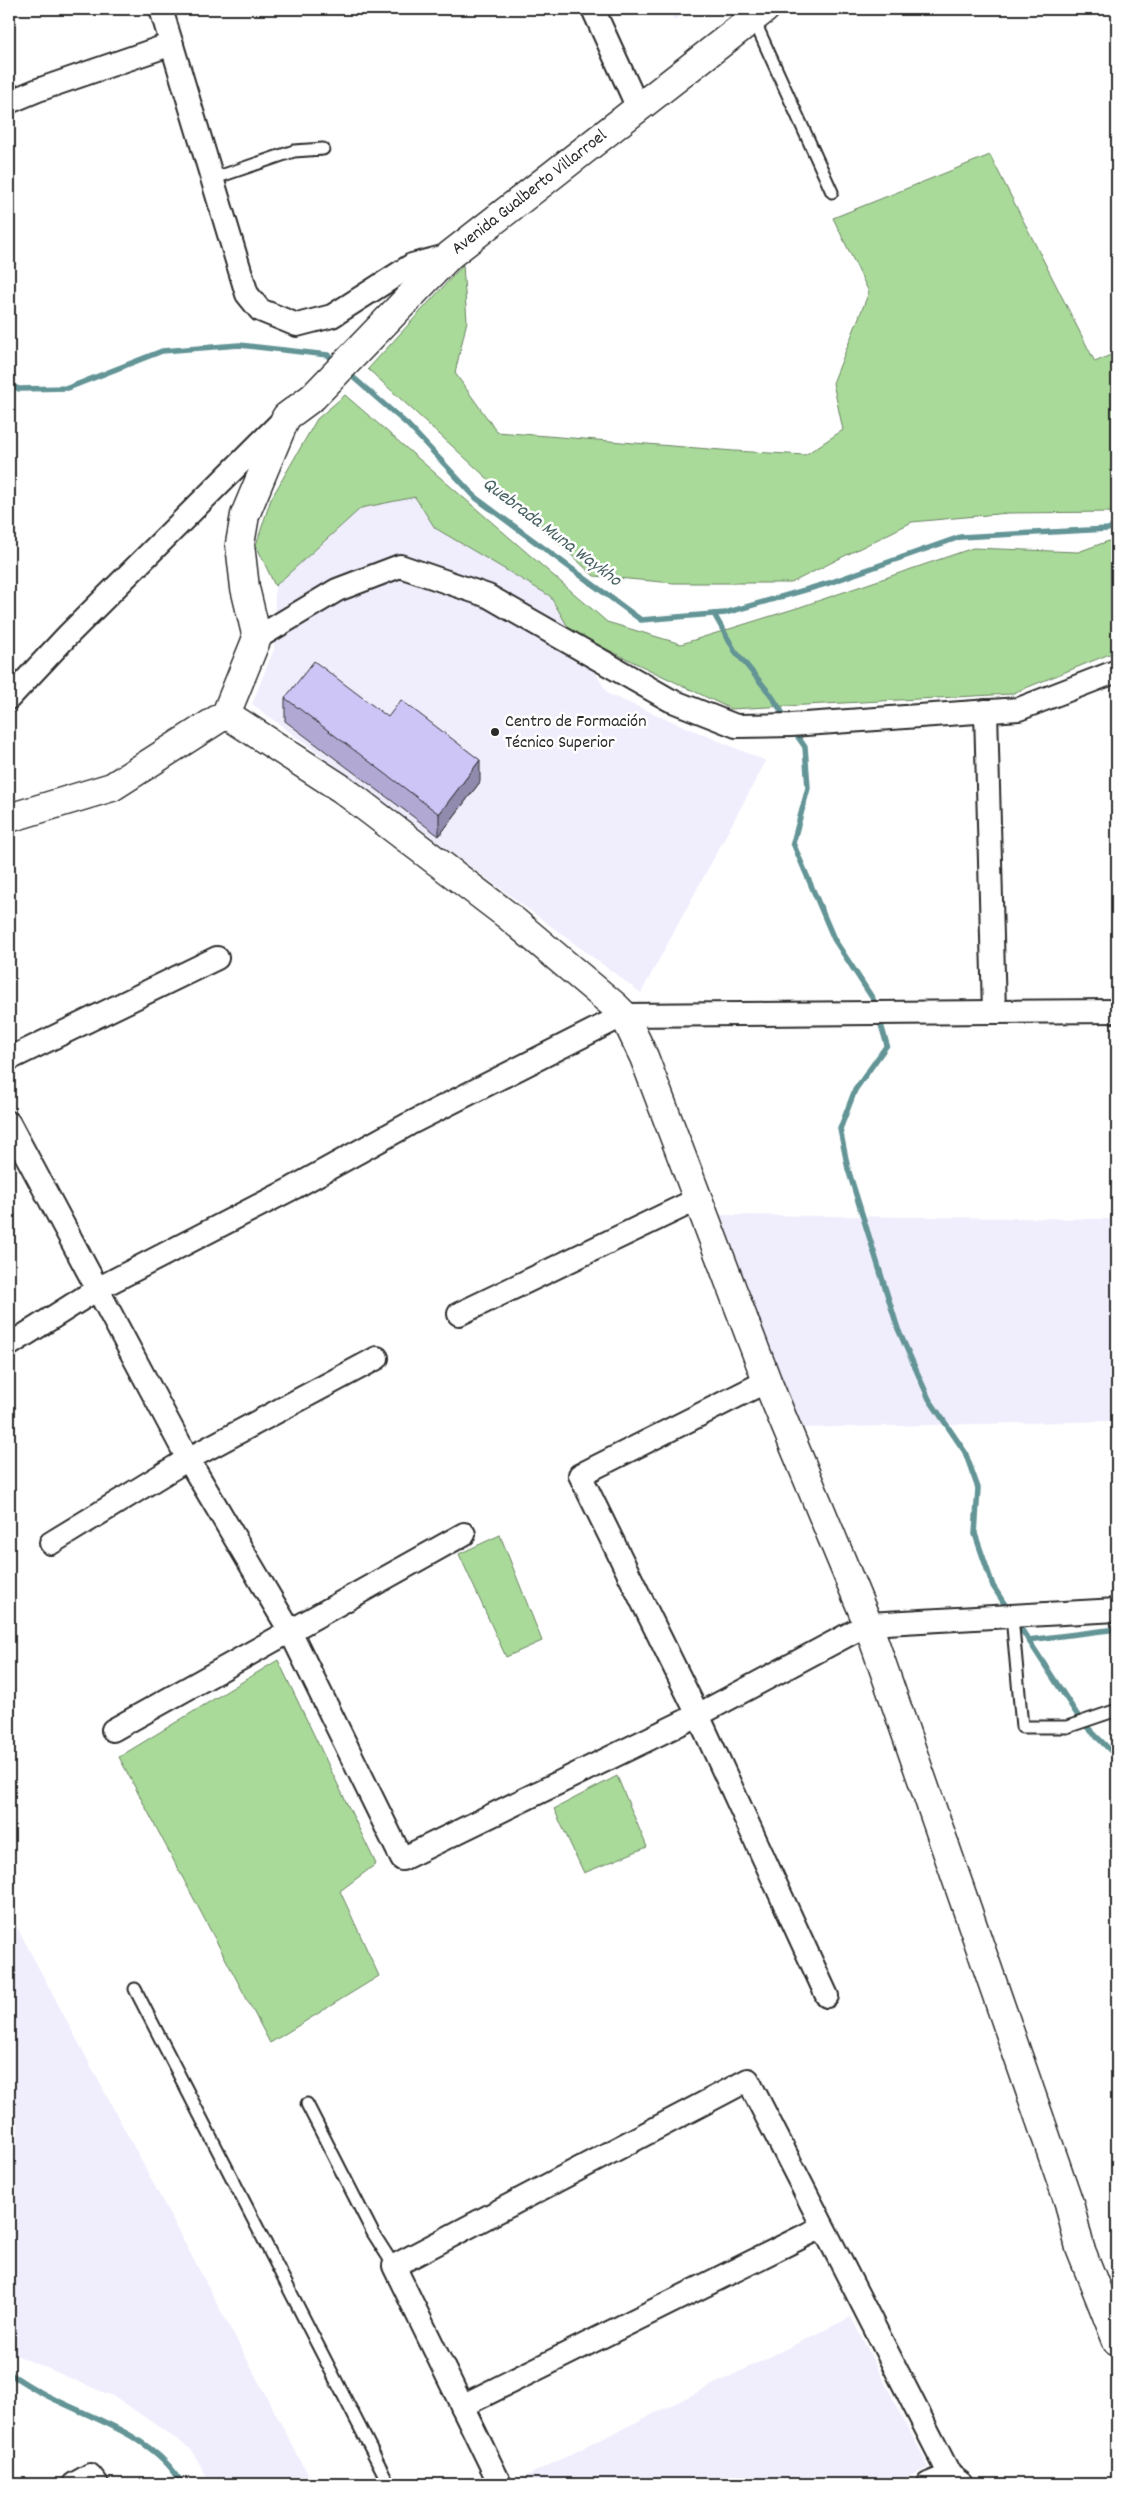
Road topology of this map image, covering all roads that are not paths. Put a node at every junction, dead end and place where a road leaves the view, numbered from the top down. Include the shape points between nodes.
1 (161, 9) edge
2 (593, 9) edge
3 (759, 13) edge
4 (172, 44) junction
5 (9, 102) edge
6 (638, 108) junction
7 (323, 149) dead end
8 (212, 179) junction
9 (832, 192) dead end
10 (450, 255) junction
11 (286, 417) junction
12 (257, 638) junction
13 (1117, 671) edge
14 (9, 698) edge
15 (986, 711) junction
16 (226, 714) junction
17 (9, 818) edge
18 (217, 958) dead end
19 (1117, 1011) edge
20 (994, 1012) junction
21 (624, 1015) junction
22 (9, 1059) edge
23 (9, 1123) edge
24 (698, 1199) junction
25 (99, 1288) junction
26 (459, 1314) dead end
27 (9, 1345) edge
28 (377, 1358) dead end
29 (767, 1381) junction
30 (188, 1458) junction
31 (464, 1534) dead end
32 (52, 1543) dead end
33 (1117, 1610) edge
34 (1012, 1616) junction
35 (868, 1624) junction
36 (290, 1631) junction
37 (1117, 1710) edge
38 (698, 1715) junction
39 (113, 1730) dead end
40 (135, 1989) dead end
41 (827, 1996) dead end
42 (307, 2104) dead end
43 (822, 2228) junction
44 (394, 2266) junction
45 (1117, 2341) edge
46 (462, 2406) junction
47 (956, 2480) edge
48 (74, 2484) edge
49 (97, 2484) edge
50 (389, 2484) edge
51 (500, 2484) edge
52 (928, 2484) edge

1 - 4 street
2 - 6 street
3 - 6 street, Avenida Gualberto Villarroel
3 - 9 lane
4 - 5 street
4 - 8 street
6 - 10 street, Avenida Gualberto Villarroel
7 - 8 lane via 294,151
8 - 10 street via 247,294 260,310 298,326 332,316 412,265
10 - 11 street, Avenida Gualberto Villarroel via 313,398
11 - 12 street via 245,515 240,544 245,588
11 - 14 street
12 - 15 street via 336,590 400,566 488,596 670,700 736,726
12 - 16 street
13 - 15 street via 1019,709
15 - 20 street
16 - 17 street via 112,787
16 - 21 street via 342,789 507,915
18 - 22 street
19 - 20 street
20 - 21 street
21 - 24 street via 644,1058
21 - 25 street
23 - 25 street
24 - 26 street
24 - 29 street
25 - 27 street
25 - 30 street
28 - 30 street
29 - 35 street
29 - 38 street via 580,1475
30 - 32 street
30 - 36 street
31 - 36 street
33 - 34 street
34 - 35 street
34 - 37 lane via 1022,1727 1067,1727
35 - 38 street
35 - 45 street via 1066,2194 1080,2248
36 - 38 street via 402,1859
36 - 39 street
38 - 41 street
40 - 50 lane
42 - 44 lane via 373,2233
43 - 44 street via 748,2080
43 - 46 street
43 - 47 street
44 - 46 street
46 - 51 street
47 - 52 street
48 - 49 street via 90,2475

